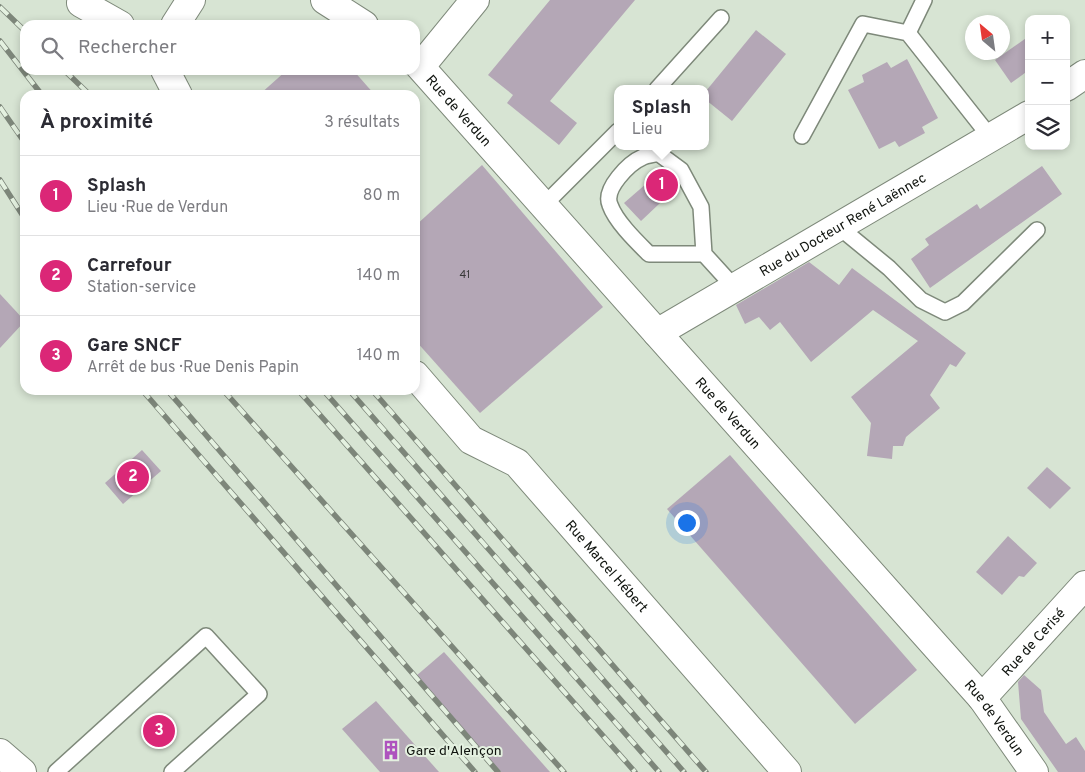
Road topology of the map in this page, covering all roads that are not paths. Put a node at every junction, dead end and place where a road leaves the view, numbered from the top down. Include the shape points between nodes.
1 (191, 0) edge
2 (325, 0) edge
3 (475, 0) edge
4 (924, 0) edge
5 (80, 3) dead end
6 (721, 18) dead end
7 (111, 20) edge
8 (178, 20) edge
9 (356, 20) edge
10 (908, 33) junction
11 (420, 62) edge
12 (420, 66) edge
13 (1085, 74) edge
14 (168, 75) edge
15 (661, 85) edge
16 (1070, 85) edge
17 (175, 90) edge
18 (1025, 117) edge
19 (614, 135) edge
20 (802, 136) dead end
21 (992, 138) junction
22 (544, 205) junction
23 (838, 227) junction
24 (1037, 230) dead end
25 (704, 254) junction
26 (735, 288) junction
27 (657, 333) junction
28 (420, 381) edge
29 (1085, 585) edge
30 (982, 698) junction
31 (0, 753) edge
32 (22, 772) edge
33 (56, 772) edge
34 (172, 772) edge
35 (787, 772) edge
36 (1034, 772) edge

1 - 8 street
2 - 9 street
3 - 11 street
4 - 10 lane
5 - 7 street
6 - 15 lane
10 - 20 lane via 863,24
10 - 21 lane
12 - 22 street, Rue de Verdun
13 - 16 street
14 - 17 street
18 - 21 street, Rue du Docteur René Laënnec
19 - 22 lane
21 - 23 street, Rue du Docteur René Laënnec
22 - 27 street, Rue de Verdun
23 - 24 lane via 889,268 921,300 944,312 963,303
23 - 26 street, Rue du Docteur René Laënnec
25 - 25 lane via 649,254 609,204 610,188 641,158 658,153 681,170 701,207
25 - 26 lane
26 - 27 street, Rue du Docteur René Laënnec
27 - 30 street, Rue de Verdun
28 - 35 street, Rue Marcel Hébert via 471,440 517,463
29 - 30 street, Rue de Cerisé
30 - 36 street, Rue de Verdun
31 - 32 street
33 - 34 lane via 206,636 259,694

